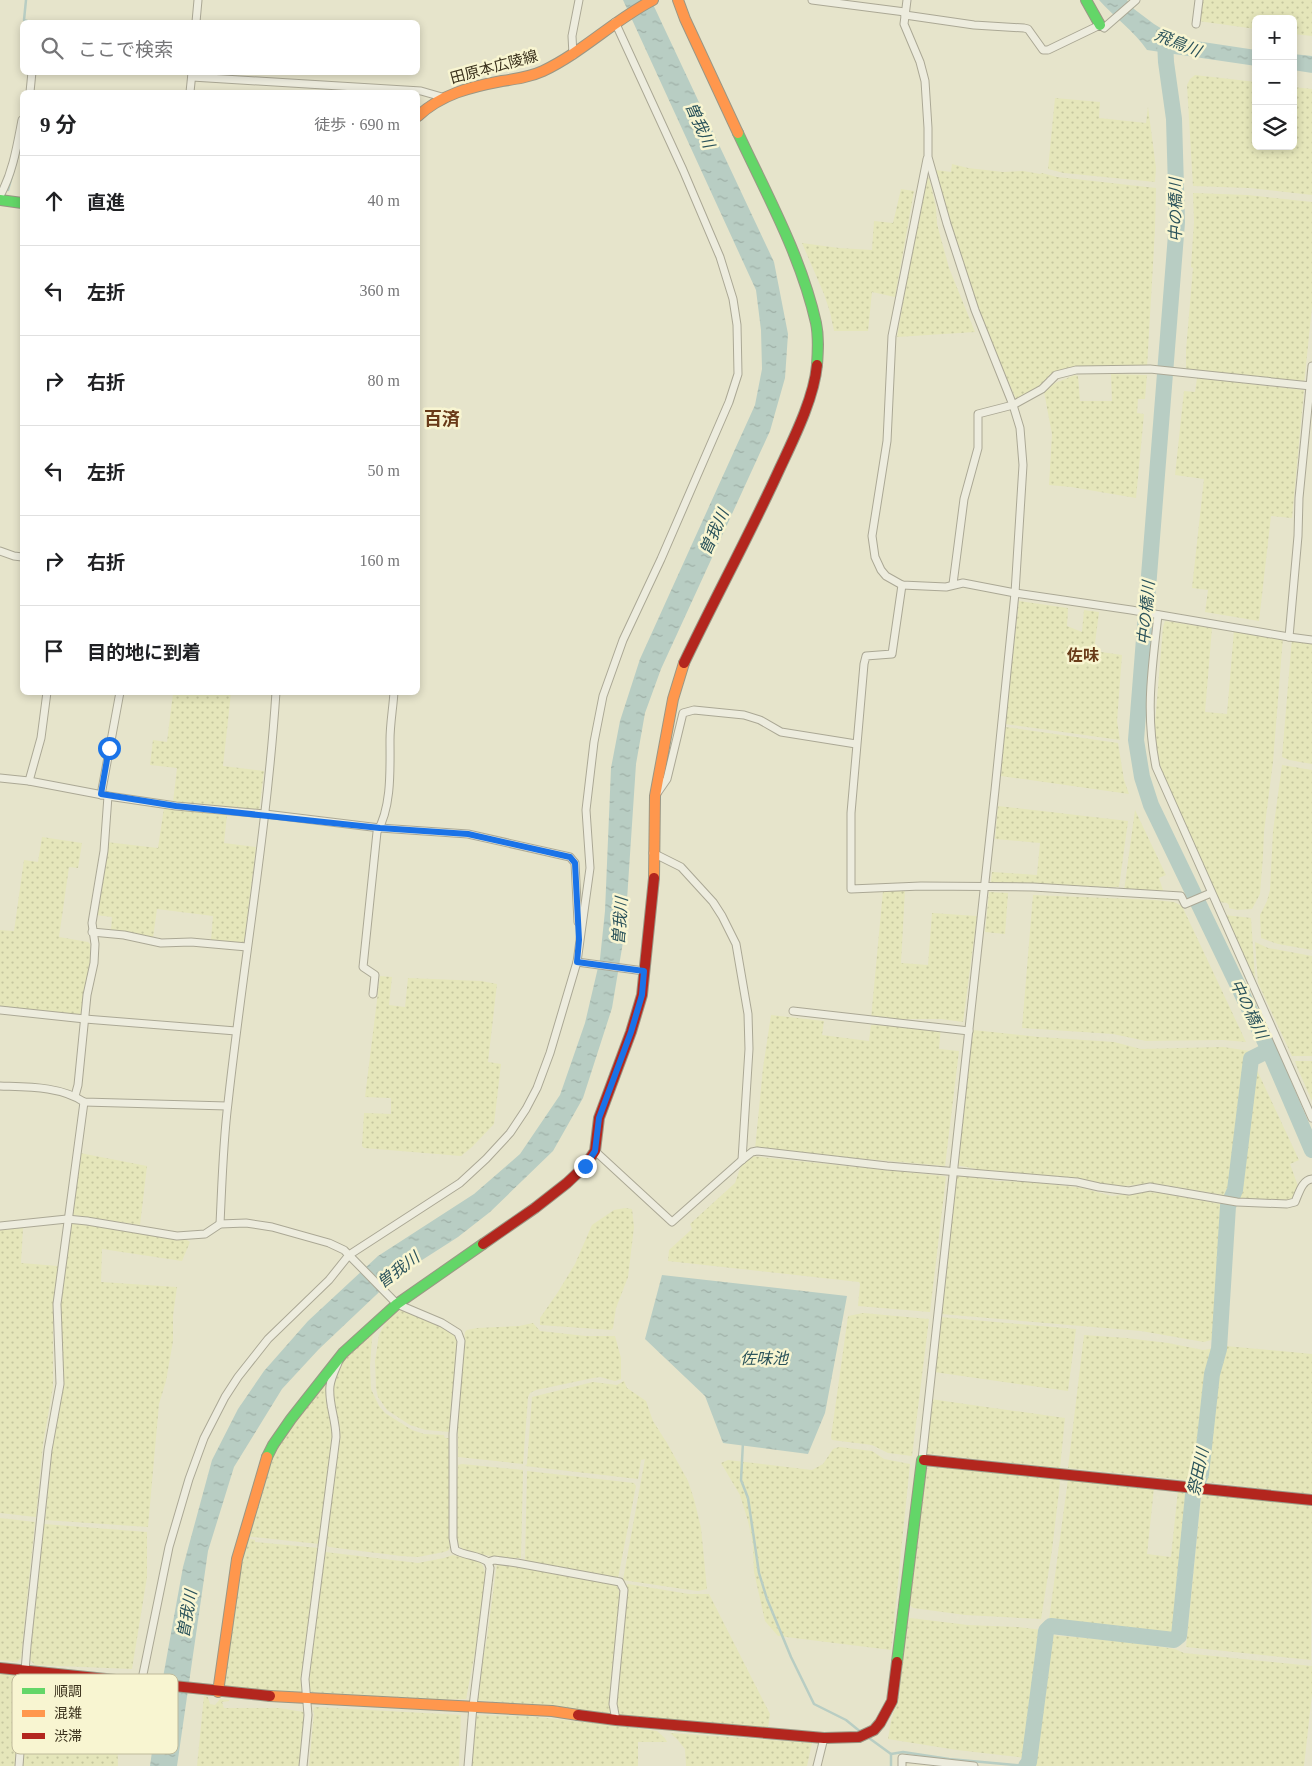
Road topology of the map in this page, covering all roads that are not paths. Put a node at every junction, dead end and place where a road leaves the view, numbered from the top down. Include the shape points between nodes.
1 (198, 0) edge
2 (579, 0) edge
3 (653, 0) edge
4 (678, 0) edge
5 (812, 0) edge
6 (907, 0) edge
7 (1086, 0) edge
8 (1136, 0) edge
9 (1199, 0) edge
10 (905, 13) junction
11 (196, 20) edge
12 (615, 22) junction
13 (1196, 24) dead end
14 (1104, 25) junction
15 (573, 55) junction
16 (32, 75) edge
17 (192, 75) edge
18 (30, 90) edge
19 (190, 90) edge
20 (407, 90) edge
21 (420, 91) edge
22 (442, 97) junction
23 (420, 114) edge
24 (20, 139) edge
25 (928, 157) junction
26 (0, 196) edge
27 (0, 200) edge
28 (20, 203) edge
29 (1312, 366) edge
30 (1311, 386) edge
31 (1013, 405) junction
32 (0, 551) edge
33 (20, 557) edge
34 (953, 584) junction
35 (902, 585) junction
36 (1015, 593) junction
37 (1158, 615) junction
38 (1289, 638) junction
39 (1312, 640) edge
40 (47, 695) edge
41 (120, 695) edge
42 (276, 695) edge
43 (394, 695) edge
44 (856, 744) junction
45 (0, 778) edge
46 (30, 781) junction
47 (105, 795) junction
48 (655, 796) junction
49 (265, 814) junction
50 (380, 828) junction
51 (653, 853) junction
52 (984, 887) junction
53 (1211, 893) junction
54 (92, 932) junction
55 (579, 940) junction
56 (247, 947) junction
57 (580, 963) junction
58 (641, 970) junction
59 (373, 994) dead end
60 (0, 1010) edge
61 (793, 1011) dead end
62 (85, 1019) junction
63 (969, 1031) junction
64 (236, 1032) junction
65 (0, 1086) edge
66 (75, 1096) junction
67 (84, 1102) junction
68 (228, 1106) junction
69 (1312, 1118) edge
70 (595, 1151) junction
71 (742, 1160) junction
72 (954, 1171) junction
73 (1312, 1179) edge
74 (67, 1219) junction
75 (220, 1224) junction
76 (0, 1226) edge
77 (349, 1255) junction
78 (395, 1302) junction
79 (343, 1352) junction
80 (922, 1460) junction
81 (1312, 1500) edge
82 (488, 1562) junction
83 (0, 1668) edge
84 (25, 1670) junction
85 (26, 1674) edge
86 (58, 1674) edge
87 (143, 1674) edge
88 (178, 1688) edge
89 (213, 1692) junction
90 (308, 1700) junction
91 (472, 1706) junction
92 (616, 1720) junction
93 (824, 1738) junction
94 (304, 1766) edge
95 (468, 1766) edge
96 (817, 1766) edge
97 (902, 1766) edge
98 (974, 1766) edge

1 - 11 street
2 - 15 street via 572,36
3 - 12 street, 田原本広陵線
4 - 48 street via 797,259 816,324 818,345 816,373 788,451 684,662
5 - 10 street
6 - 10 street
7 - 14 street
8 - 14 street
9 - 13 street
10 - 14 street via 974,25 1028,29 1043,50
10 - 25 street via 904,24 925,81
12 - 15 street, 田原本広陵線
12 - 55 street via 720,257 733,298 738,374 726,410 662,559 623,640 603,696 586,810 590,868
15 - 22 street, 田原本広陵線 via 544,71 475,86
16 - 18 street
17 - 19 street
17 - 20 street
21 - 22 street
22 - 23 street, 田原本広陵線
24 - 26 street
25 - 31 street via 975,310
25 - 35 street via 892,336 887,441 872,536 881,570
27 - 28 street
29 - 30 street
30 - 31 street via 1150,369 1076,370 1056,375 1042,389
30 - 38 street
31 - 34 street via 978,414 978,448 964,499
31 - 36 street via 1020,428 1023,465
32 - 33 street
34 - 35 street via 946,587
34 - 36 street
35 - 44 street via 892,654 866,656
36 - 37 street
36 - 52 street
37 - 38 street
37 - 53 street via 1149,715 1156,767
38 - 39 street
40 - 46 street via 41,738
41 - 47 street
42 - 49 street
43 - 50 street via 390,772
44 - 48 street via 781,732 744,715 694,710 683,713 667,778
44 - 52 street via 851,813 851,889
45 - 46 street
46 - 47 street
47 - 49 street via 176,806
47 - 54 street via 104,851
48 - 51 street
49 - 50 street
49 - 56 street
50 - 55 street via 468,834 570,857 575,863
50 - 59 street via 363,967 375,975
51 - 58 street via 654,876
51 - 71 street via 681,866 713,902 736,944 748,1014 749,1050
52 - 53 street via 1181,896 1185,904
52 - 63 street
53 - 69 street
54 - 56 street via 161,943
54 - 62 street via 94,964
55 - 57 street
56 - 64 street
57 - 58 street
57 - 77 street via 540,1079 510,1133 460,1183
58 - 70 street via 642,995 599,1118
60 - 62 street
61 - 63 street
62 - 64 street
62 - 66 street
63 - 72 street
64 - 68 street
65 - 66 street via 32,1087
66 - 67 street
67 - 68 street
67 - 74 street
68 - 75 street
70 - 71 street via 672,1222
70 - 78 street via 585,1166 554,1193
71 - 72 street via 757,1150
72 - 73 street via 1077,1182 1129,1191 1150,1187 1237,1202 1287,1204 1295,1202 1303,1184
72 - 80 street
74 - 75 street via 177,1236 205,1234
74 - 76 street
74 - 84 street via 57,1304 60,1384 48,1450
75 - 77 street via 272,1227 329,1243
77 - 78 street
77 - 87 street via 329,1280 268,1338 225,1397 204,1438 169,1547
78 - 79 street
78 - 82 street via 452,1328 461,1341 454,1434 453,1538 455,1550
79 - 89 street via 291,1419 266,1460 237,1559
79 - 90 street via 330,1385 336,1436 305,1678
80 - 81 street
80 - 93 street via 892,1701 880,1725 870,1733 857,1738
82 - 91 street via 490,1568
82 - 92 street via 517,1563 620,1582 624,1590 613,1704
83 - 84 street
84 - 85 street
84 - 86 street
88 - 89 street
89 - 90 street
90 - 91 street
90 - 94 street
91 - 92 street via 552,1711
91 - 95 street
92 - 93 street
93 - 96 street
97 - 98 street via 902,1758

